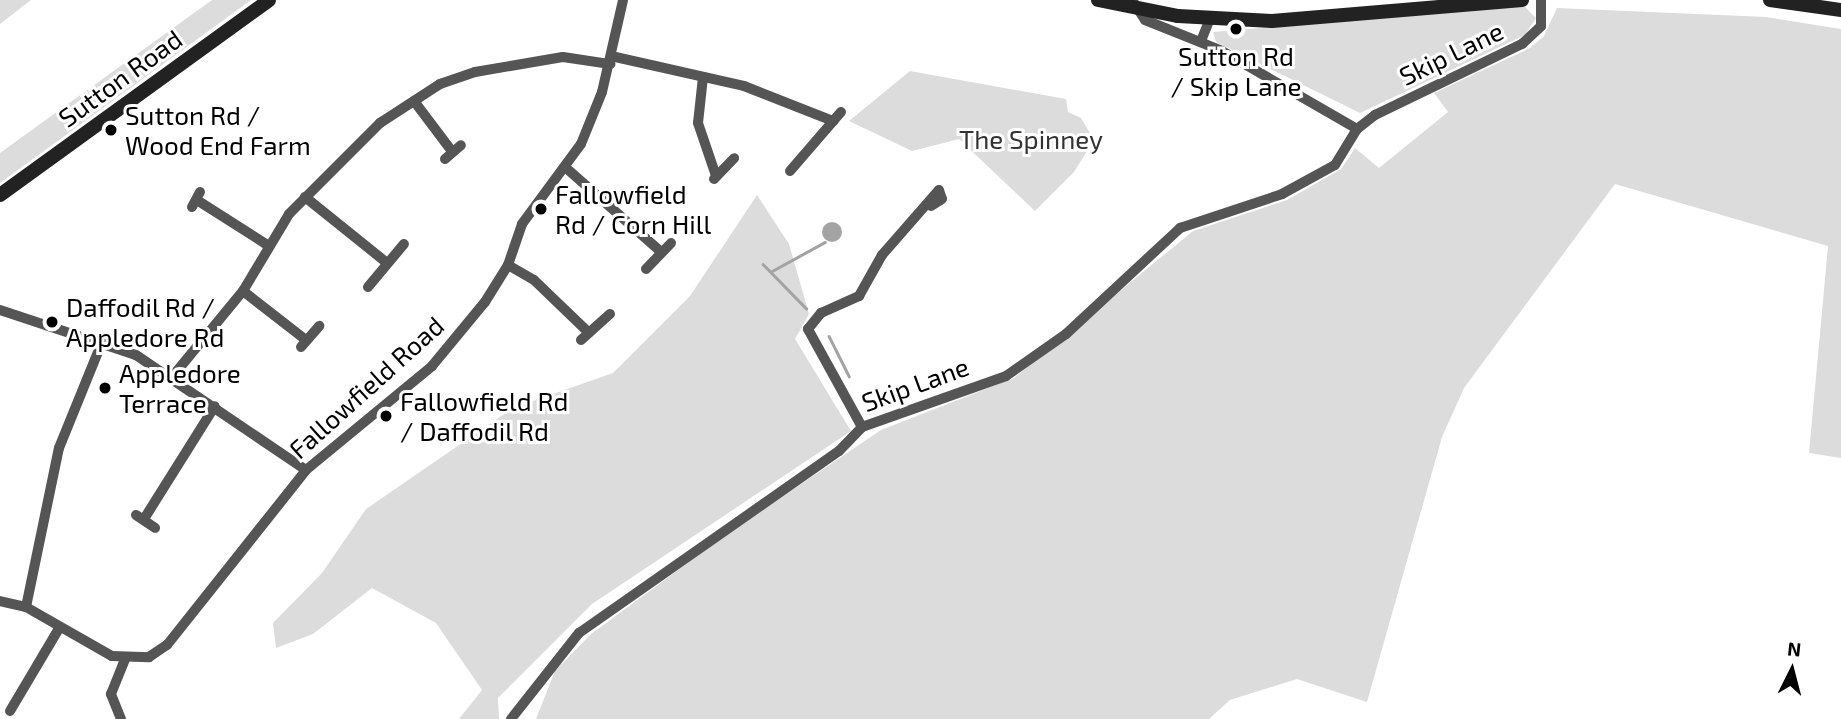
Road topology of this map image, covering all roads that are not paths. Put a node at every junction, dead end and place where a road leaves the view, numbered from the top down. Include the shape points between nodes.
1 (269, 0) edge
2 (622, 0) edge
3 (1098, 0) edge
4 (1522, 0) edge
5 (1541, 0) edge
6 (1770, 0) edge
7 (1135, 4) edge
8 (1841, 10) edge
9 (1210, 19) junction
10 (1200, 41) junction
11 (610, 60) junction
12 (703, 77) junction
13 (414, 101) junction
14 (841, 112) dead end
15 (833, 121) junction
16 (1356, 129) junction
17 (452, 151) dead end
18 (734, 158) dead end
19 (565, 167) junction
20 (790, 171) dead end
21 (0, 195) edge
22 (305, 197) junction
23 (197, 200) dead end
24 (932, 206) dead end
25 (671, 243) dead end
26 (266, 244) junction
27 (404, 244) dead end
28 (661, 252) junction
29 (387, 262) junction
30 (508, 265) junction
31 (646, 270) dead end
32 (368, 288) dead end
33 (243, 291) junction
34 (0, 310) edge
35 (610, 314) dead end
36 (319, 326) dead end
37 (102, 342) junction
38 (172, 377) junction
39 (215, 406) junction
40 (862, 427) junction
41 (306, 470) junction
42 (155, 528) dead end
43 (0, 601) edge
44 (26, 607) junction
45 (58, 630) junction
46 (125, 660) junction
47 (19, 698) junction
48 (30, 706) dead end
49 (10, 711) dead end
50 (121, 719) edge
51 (511, 719) edge

1 - 21 main road, Sutton Road
2 - 11 street, Fallowfield Road
3 - 7 main road
4 - 9 main road via 1294,20
5 - 16 street, Skip Lane via 1541,26 1522,44
6 - 8 main road
7 - 9 main road
7 - 10 street via 1145,20
9 - 10 street
10 - 16 street
11 - 12 street
11 - 13 street via 564,57 519,61 440,85
11 - 19 street, Fallowfield Road via 581,144
12 - 15 street via 779,97
12 - 18 street via 698,123 714,178
13 - 17 street
13 - 22 street via 361,140
14 - 15 street
15 - 20 street
16 - 40 street, Skip Lane via 1335,165 1282,194 1180,228 1066,334 1006,376
19 - 28 street
19 - 30 street, Fallowfield Road via 522,224
22 - 26 street
22 - 29 street
23 - 26 street
24 - 40 street via 882,255 859,296 821,313 808,328
25 - 28 street
26 - 33 street
27 - 29 street
28 - 31 street
29 - 32 street
30 - 35 street via 534,280 585,337
30 - 41 street, Fallowfield Road via 432,366
33 - 36 street via 304,343
33 - 38 street
34 - 37 street
37 - 38 street
37 - 44 street via 56,459
38 - 39 street
39 - 41 street
39 - 42 street via 140,517
40 - 51 street, Skip Lane via 839,451 579,633
41 - 46 street, Fallowfield Road via 167,645 149,657
43 - 44 street
44 - 45 street
45 - 46 street
45 - 47 street
46 - 50 street via 111,694
47 - 48 street
47 - 49 street

